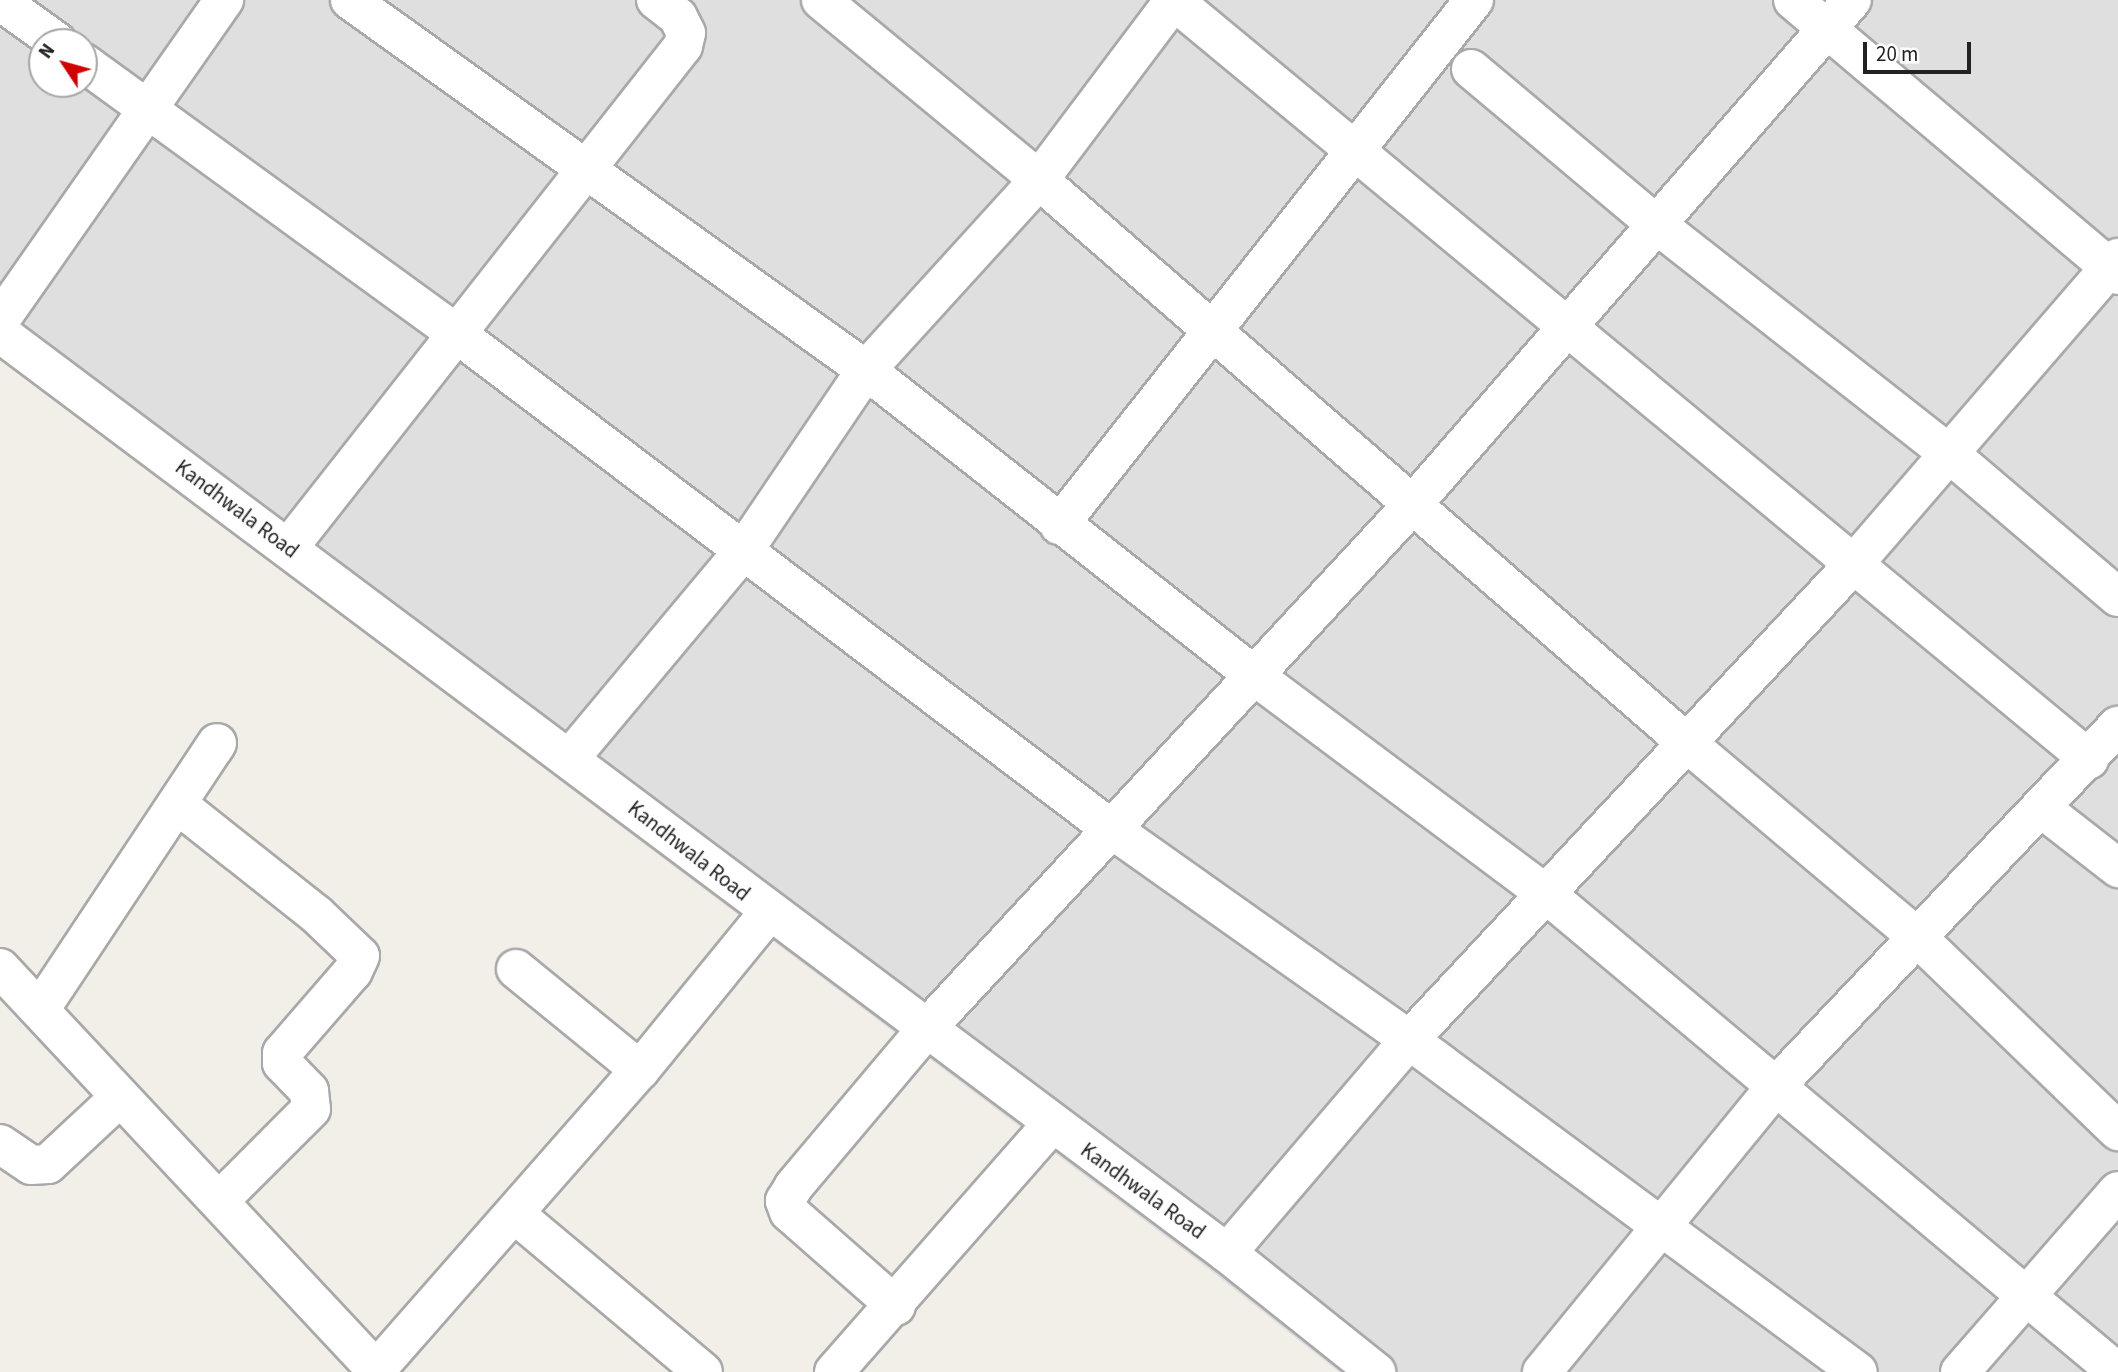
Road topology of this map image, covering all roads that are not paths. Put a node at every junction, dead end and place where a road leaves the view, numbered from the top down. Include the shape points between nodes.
1 (224, 0) edge
2 (349, 0) edge
3 (656, 0) edge
4 (821, 0) edge
5 (1174, 0) edge
6 (1474, 0) edge
7 (1793, 0) edge
8 (1852, 0) edge
9 (0, 1) edge
10 (38, 28) edge
11 (1826, 30) junction
12 (1471, 69) dead end
13 (98, 74) edge
14 (149, 112) junction
15 (1357, 151) junction
16 (586, 171) junction
17 (1039, 180) junction
18 (1656, 224) junction
19 (2115, 267) edge
20 (0, 320) edge
21 (1566, 323) junction
22 (1211, 328) junction
23 (0, 333) edge
24 (457, 334) junction
25 (866, 370) junction
26 (1951, 454) junction
27 (1413, 503) junction
28 (1059, 525) junction
29 (289, 547) junction
30 (744, 550) junction
31 (1852, 566) junction
32 (2118, 597) edge
33 (1252, 674) junction
34 (2118, 726) edge
35 (217, 743) dead end
36 (1688, 744) junction
37 (570, 758) junction
38 (2089, 759) junction
39 (177, 804) junction
40 (2041, 808) junction
41 (1110, 828) junction
42 (2118, 868) edge
43 (1545, 893) junction
44 (768, 913) junction
45 (1916, 936) junction
46 (0, 968) edge
47 (516, 969) dead end
48 (41, 1008) junction
49 (927, 1028) junction
50 (1409, 1040) junction
51 (640, 1070) junction
52 (1775, 1087) junction
53 (120, 1097) junction
54 (1052, 1124) junction
55 (2118, 1131) edge
56 (0, 1144) edge
57 (2118, 1191) edge
58 (219, 1201) junction
59 (516, 1215) junction
60 (1663, 1227) junction
61 (1227, 1253) junction
62 (2025, 1297) junction
63 (896, 1306) junction
64 (1369, 1370) edge
65 (377, 1371) edge
66 (703, 1372) edge
67 (834, 1372) edge
68 (1542, 1372) edge
69 (1858, 1372) edge
70 (1960, 1372) edge
71 (2117, 1372) edge

1 - 14 street
2 - 16 street
3 - 16 street via 678,17 686,33 683,46
4 - 17 street
5 - 15 street
5 - 17 street
6 - 15 street
7 - 11 street
8 - 11 street
9 - 10 street
11 - 18 street
11 - 19 street
12 - 18 street
13 - 14 street
14 - 20 street
14 - 24 street
15 - 21 street
15 - 22 street
16 - 24 street
16 - 25 street
17 - 22 street
17 - 25 street
18 - 21 street
18 - 26 street
19 - 26 street
21 - 27 street
21 - 31 street
22 - 27 street
22 - 28 street
23 - 29 street, Kandhwala Road
24 - 29 street
24 - 30 street
25 - 28 street
25 - 30 street
26 - 31 street
26 - 32 street
27 - 33 street
27 - 36 street
28 - 33 street
29 - 37 street, Kandhwala Road
30 - 37 street
30 - 41 street
31 - 36 street
31 - 38 street
33 - 41 street
33 - 43 street
34 - 38 street
35 - 39 street
36 - 43 street
36 - 45 street
37 - 44 street, Kandhwala Road
38 - 40 street
39 - 48 street
39 - 58 street via 317,915 360,956 353,971 282,1053 282,1063 309,1091 311,1109
40 - 42 street
40 - 45 street
41 - 49 street
41 - 50 street
43 - 50 street
43 - 52 street
44 - 49 street, Kandhwala Road
44 - 51 street
45 - 52 street
45 - 55 street
46 - 48 street
47 - 51 street
48 - 53 street
49 - 54 street, Kandhwala Road
49 - 63 street via 785,1201 799,1221
50 - 60 street
50 - 61 street
51 - 59 street
52 - 60 street
52 - 62 street
53 - 56 street via 48,1164 31,1165
53 - 58 street
54 - 61 street, Kandhwala Road
54 - 63 street
57 - 62 street
58 - 65 street
59 - 65 street
59 - 66 street
60 - 68 street
60 - 69 street
61 - 64 street, Kandhwala Road
62 - 70 street
62 - 71 street
63 - 67 street

